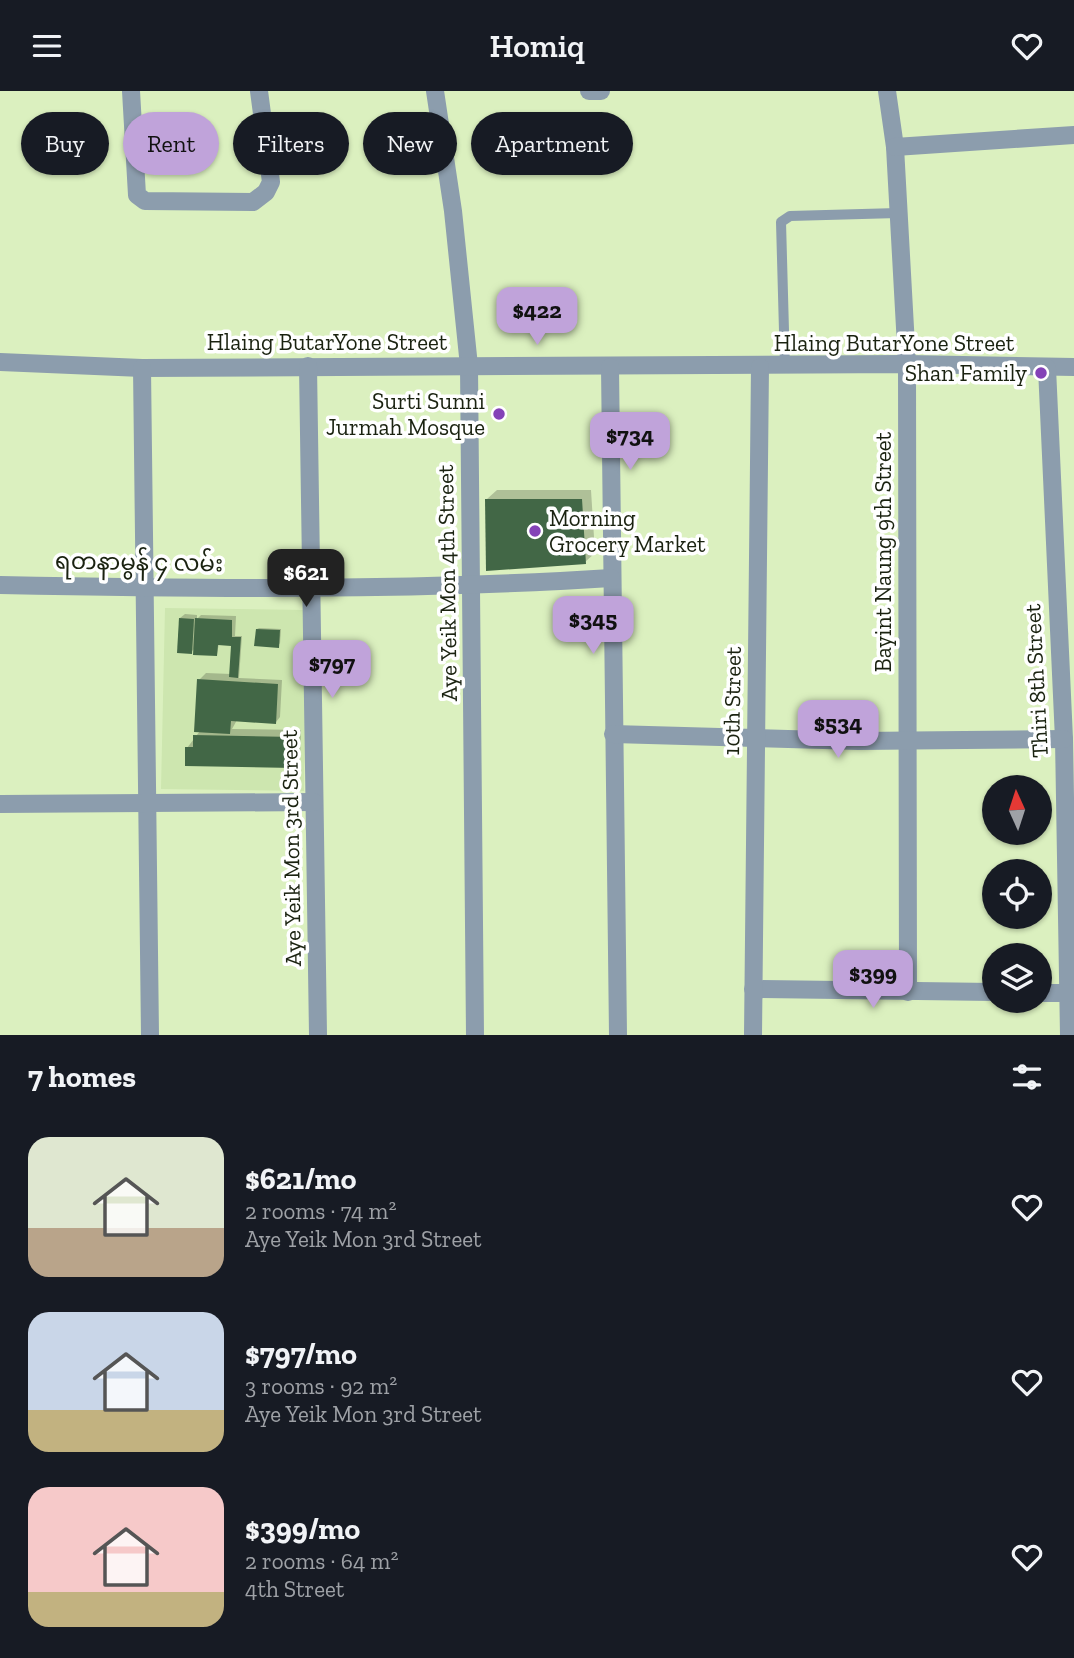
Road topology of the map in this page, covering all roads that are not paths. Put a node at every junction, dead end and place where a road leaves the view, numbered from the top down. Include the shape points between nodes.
1 (131, 91) edge
2 (259, 91) edge
3 (435, 91) edge
4 (887, 91) edge
5 (1074, 135) edge
6 (895, 147) junction
7 (898, 213) junction
8 (0, 362) edge
9 (907, 364) junction
10 (308, 366) junction
11 (469, 366) junction
12 (610, 367) junction
13 (760, 367) junction
14 (785, 367) junction
15 (1074, 367) edge
16 (142, 368) junction
17 (1047, 368) junction
18 (611, 578) junction
19 (0, 585) edge
20 (145, 587) junction
21 (472, 587) junction
22 (311, 589) junction
23 (1065, 615) edge
24 (613, 734) junction
25 (756, 738) junction
26 (1064, 739) junction
27 (908, 740) junction
28 (147, 803) junction
29 (314, 803) junction
30 (0, 804) edge
31 (1070, 836) edge
32 (754, 989) junction
33 (908, 992) junction
34 (982, 992) edge
35 (1052, 993) edge
36 (1069, 993) junction
37 (150, 1035) edge
38 (318, 1035) edge
39 (475, 1035) edge
40 (618, 1035) edge
41 (753, 1035) edge
42 (1069, 1035) edge

1 - 2 street via 137,195 145,201 253,202 271,182
3 - 11 street, Aye Yeik Mon 4th Street
4 - 6 street, Bayint Naung 9th Street
5 - 6 street
6 - 7 street, Bayint Naung 9th Street
7 - 9 street, Bayint Naung 9th Street
7 - 14 lane via 790,216 781,222
8 - 16 street, Hlaing ButarYone Street
9 - 14 street, Hlaing ButarYone Street
9 - 17 street, Hlaing ButarYone Street
9 - 27 street, Bayint Naung 9th Street
10 - 11 street, Hlaing ButarYone Street
10 - 16 street, Hlaing ButarYone Street
10 - 22 street, Aye Yeik Mon 3rd Street
11 - 12 street, Hlaing ButarYone Street
11 - 21 street, Aye Yeik Mon 4th Street
12 - 13 street, Hlaing ButarYone Street
12 - 18 street
13 - 14 street, Hlaing ButarYone Street
13 - 25 street, 10th Street
15 - 17 street, Hlaing ButarYone Street
16 - 20 street
17 - 23 street, Thiri 8th Street
18 - 21 street, ရတနာမွန် ၄ လမ်း
18 - 24 street
19 - 20 street, ရတနာမွန် ၄ လမ်း
20 - 22 street, ရတနာမွန် ၄ လမ်း
20 - 28 street
21 - 22 street, ရတနာမွန် ၄ လမ်း
21 - 39 street, Aye Yeik Mon 4th Street
22 - 29 street, Aye Yeik Mon 3rd Street
23 - 26 street, Thiri 8th Street
24 - 25 street
24 - 40 street
25 - 27 street
25 - 32 street, 10th Street
26 - 27 street
26 - 31 street, Thiri 8th Street
27 - 33 street, Bayint Naung 9th Street
28 - 29 street
28 - 30 street
28 - 37 street
29 - 38 street, Aye Yeik Mon 3rd Street
31 - 36 street, Thiri 8th Street
32 - 33 street
32 - 41 street, 10th Street
33 - 34 street
35 - 36 street
36 - 42 street, Thiri 8th Street

